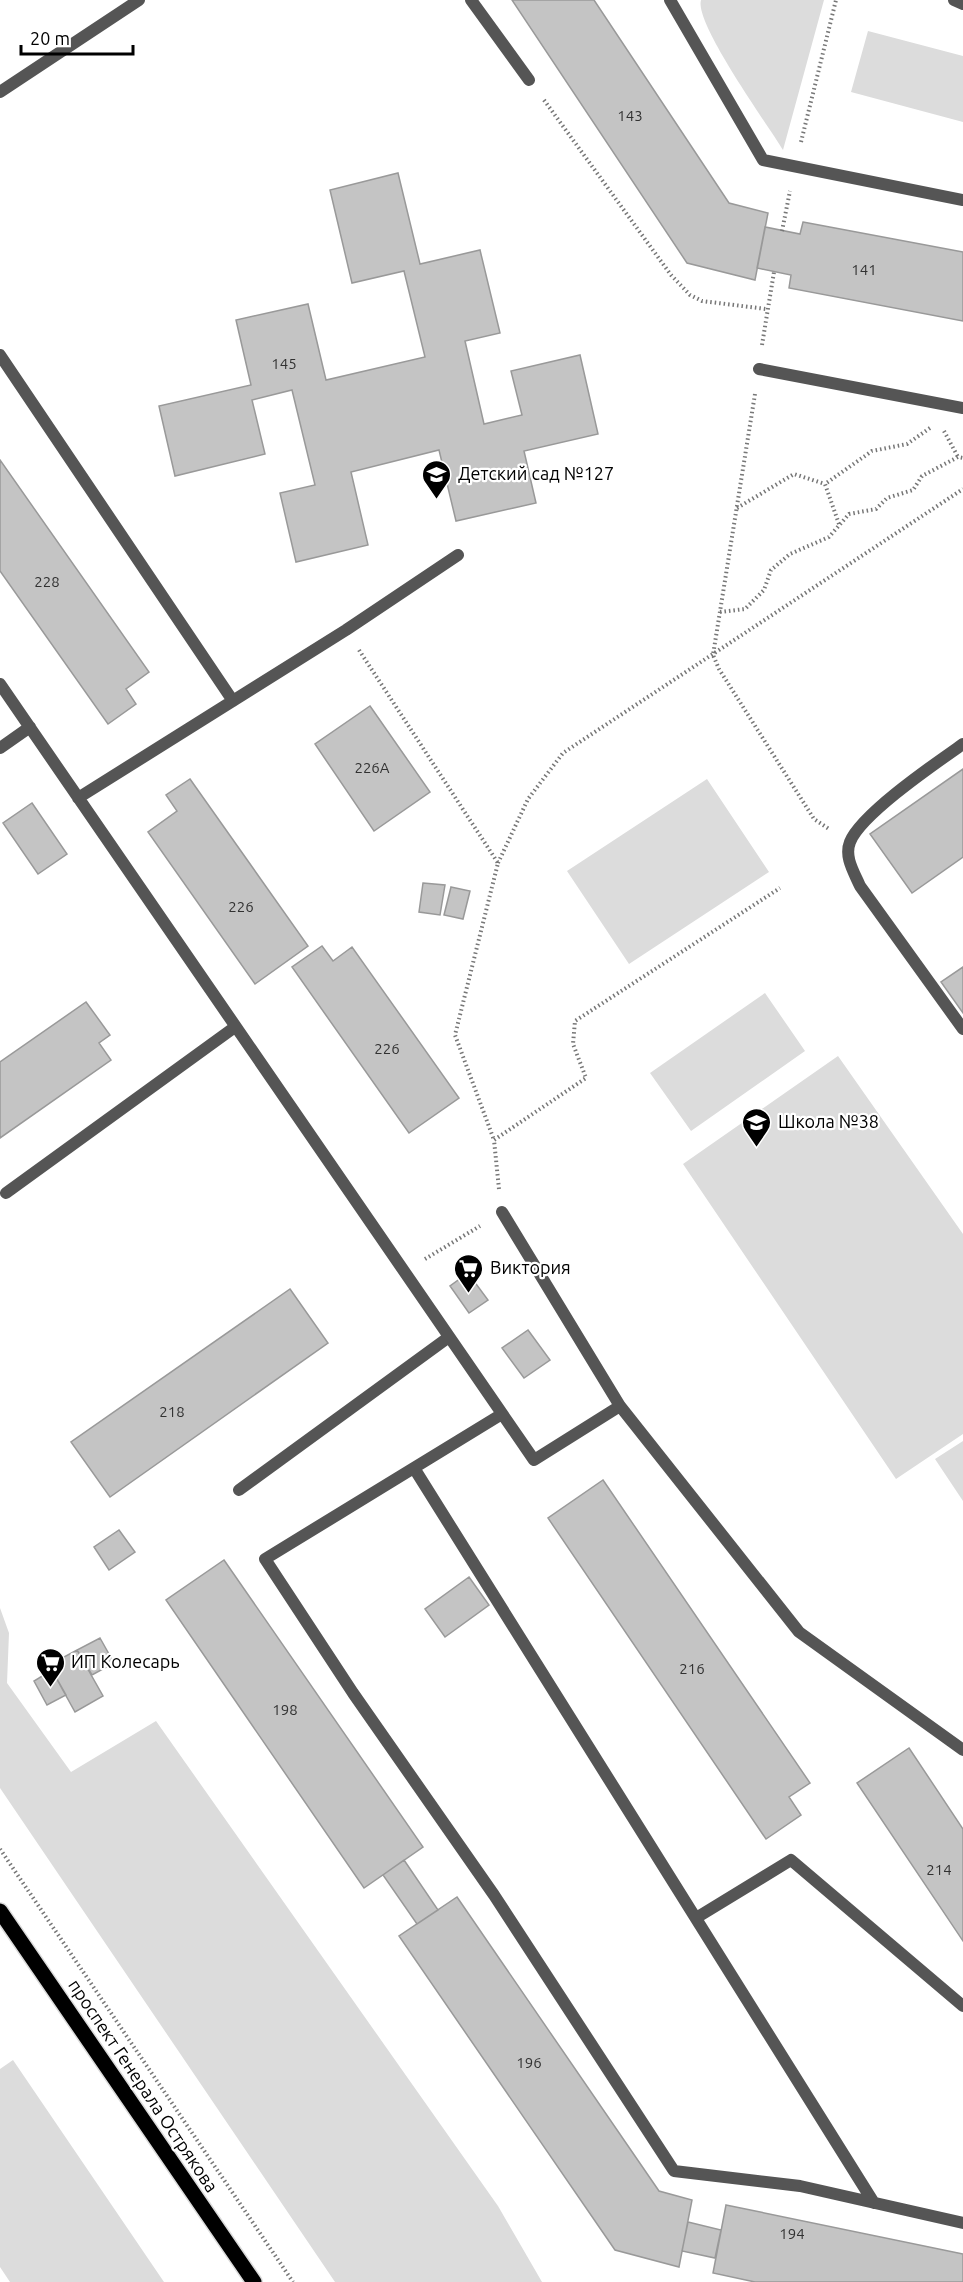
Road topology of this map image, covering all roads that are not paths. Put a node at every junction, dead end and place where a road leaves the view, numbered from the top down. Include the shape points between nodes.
1 (140, 0) edge
2 (471, 0) edge
3 (670, 0) edge
4 (954, 0) edge
5 (963, 4) edge
6 (529, 80) road end
7 (0, 92) edge
8 (963, 200) edge
9 (0, 355) edge
10 (759, 369) road end
11 (963, 408) edge
12 (458, 555) dead end
13 (0, 684) edge
14 (233, 701) junction
15 (30, 727) junction
16 (963, 744) edge
17 (0, 748) edge
18 (78, 798) junction
19 (235, 1026) junction
20 (963, 1029) edge
21 (6, 1193) dead end
22 (502, 1212) road end
23 (449, 1337) junction
24 (620, 1406) junction
25 (502, 1414) junction
26 (414, 1468) junction
27 (240, 1490) dead end
28 (963, 1750) edge
29 (0, 1911) edge
30 (696, 1918) junction
31 (963, 2006) edge
32 (874, 2203) junction
33 (963, 2223) edge
34 (254, 2282) edge

1 - 7 lane
2 - 6 lane
3 - 8 lane via 763,159
4 - 5 lane
9 - 14 lane
10 - 11 lane
12 - 14 lane
13 - 15 lane
14 - 18 lane
15 - 17 lane
15 - 18 lane
16 - 20 lane via 862,822 849,843 849,862 860,886
18 - 19 lane
19 - 21 lane
19 - 23 lane
22 - 24 lane
23 - 25 lane
23 - 27 lane
24 - 25 lane via 534,1460
24 - 28 lane via 799,1632
25 - 26 lane
26 - 30 lane
26 - 32 lane via 265,1559 494,1895 674,2171 800,2186
29 - 34 main road, проспект Генерала Острякова
30 - 31 lane via 791,1860
30 - 32 lane
32 - 33 lane

